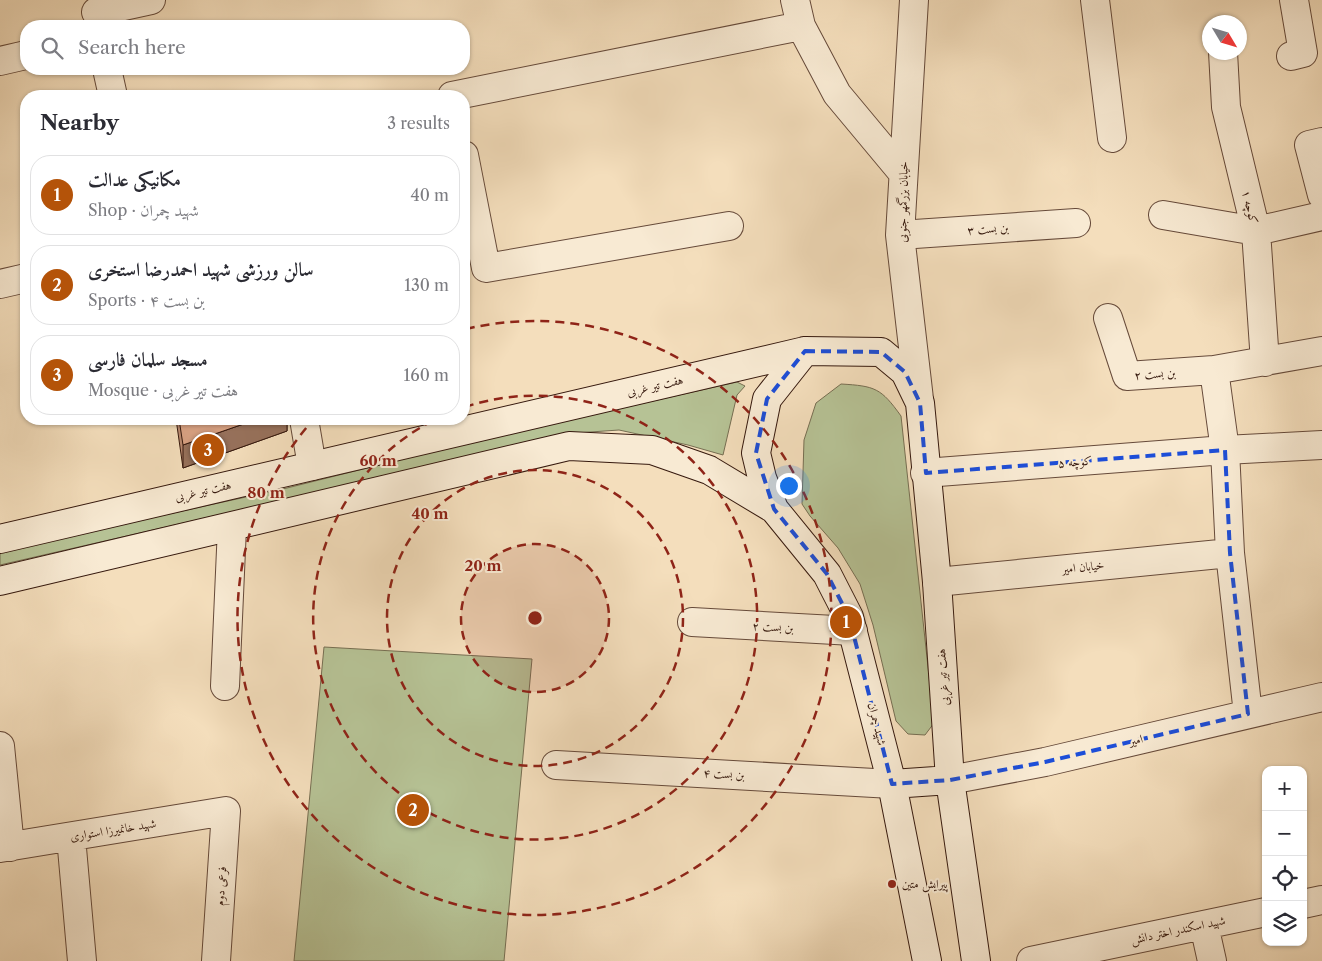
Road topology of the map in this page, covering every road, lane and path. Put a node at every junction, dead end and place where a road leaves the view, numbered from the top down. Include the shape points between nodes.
1 (151, 0) edge
2 (795, 0) edge
3 (914, 0) edge
4 (1095, 0) edge
5 (1294, 0) edge
6 (96, 13) edge
7 (801, 26) junction
8 (20, 56) edge
9 (1291, 56) dead end
10 (1223, 60) edge
11 (0, 61) edge
12 (108, 75) edge
13 (112, 90) edge
14 (470, 92) edge
15 (1112, 138) dead end
16 (1322, 142) edge
17 (902, 172) junction
18 (470, 186) edge
19 (1322, 195) edge
20 (1163, 215) dead end
21 (1322, 216) edge
22 (1076, 222) dead end
23 (729, 226) dead end
24 (1256, 231) junction
25 (900, 235) junction
26 (20, 279) edge
27 (0, 284) edge
28 (1108, 318) dead end
29 (805, 351) junction
30 (1322, 351) edge
31 (1265, 362) junction
32 (1214, 370) junction
33 (920, 403) junction
34 (305, 425) edge
35 (1322, 445) edge
36 (1225, 450) junction
37 (312, 466) junction
38 (925, 474) junction
39 (774, 509) junction
40 (232, 528) junction
41 (0, 538) edge
42 (1230, 553) junction
43 (0, 581) edge
44 (937, 582) junction
45 (692, 622) dead end
46 (853, 632) junction
47 (225, 686) dead end
48 (1322, 697) edge
49 (1248, 714) junction
50 (0, 746) edge
51 (556, 764) dead end
52 (950, 780) junction
53 (892, 784) junction
54 (226, 811) joint
55 (71, 836) junction
56 (5, 848) edge
57 (1322, 900) edge
58 (1307, 903) edge
59 (1262, 913) edge
60 (1204, 925) junction
61 (1069, 957) edge
62 (82, 961) edge
63 (216, 961) edge
64 (927, 961) edge
65 (976, 961) edge
66 (1030, 961) edge
67 (1212, 961) edge

1 - 6 street
2 - 7 street
3 - 17 street, خیابان بزرگمهر جنوبی
4 - 15 street
5 - 9 street via 1303,53
7 - 14 street
7 - 17 street via 836,94
8 - 11 street
10 - 24 street, کوچه ۱ via 1226,107
12 - 13 street
16 - 19 street via 1309,145
17 - 25 street, خیابان بزرگمهر جنوبی
18 - 23 street via 486,268
20 - 24 street
21 - 24 street
22 - 25 street, بن بست ۳
24 - 31 street, کوچه ۱
25 - 33 street, خیابان بزرگمهر جنوبی
26 - 27 street
28 - 32 street, بن بست ۲ via 1127,376
29 - 33 street, هفت تیر غربی via 881,352 905,372
29 - 37 street, هفت تیر غربی
29 - 39 street via 767,399 756,453
30 - 31 street
31 - 32 street
32 - 36 street
33 - 38 street, هفت تیر غربی
34 - 37 street
35 - 36 street, کوچه ۵
36 - 38 street, کوچه ۵
36 - 42 street
37 - 41 street, هفت تیر غربی
38 - 44 street, هفت تیر غربی
39 - 40 street via 709,470 652,450 569,446
39 - 46 street, شهید چمران via 827,574 850,617
40 - 43 street
40 - 47 street
42 - 44 street, خیابان امیر
42 - 49 street
44 - 52 street, هفت تیر غربی
45 - 46 street, بن بست ۲
46 - 53 street, شهید چمران
48 - 49 street, امیر
49 - 52 street, امیر via 1045,762
50 - 56 street
51 - 53 street, بن بست ۴
52 - 53 street, امیر
52 - 65 street
53 - 64 street, شهید چمران
54 - 55 street, شهید خانمیرزا استواری
54 - 63 street, فرعی دوم
55 - 56 street, شهید خانمیرزا استواری
55 - 62 street
57 - 58 street
59 - 60 street, شهید اسکندر اختر دانش
60 - 61 street, شهید اسکندر اختر دانش
60 - 67 street
61 - 66 street, شهید اسکندر اختر دانش

